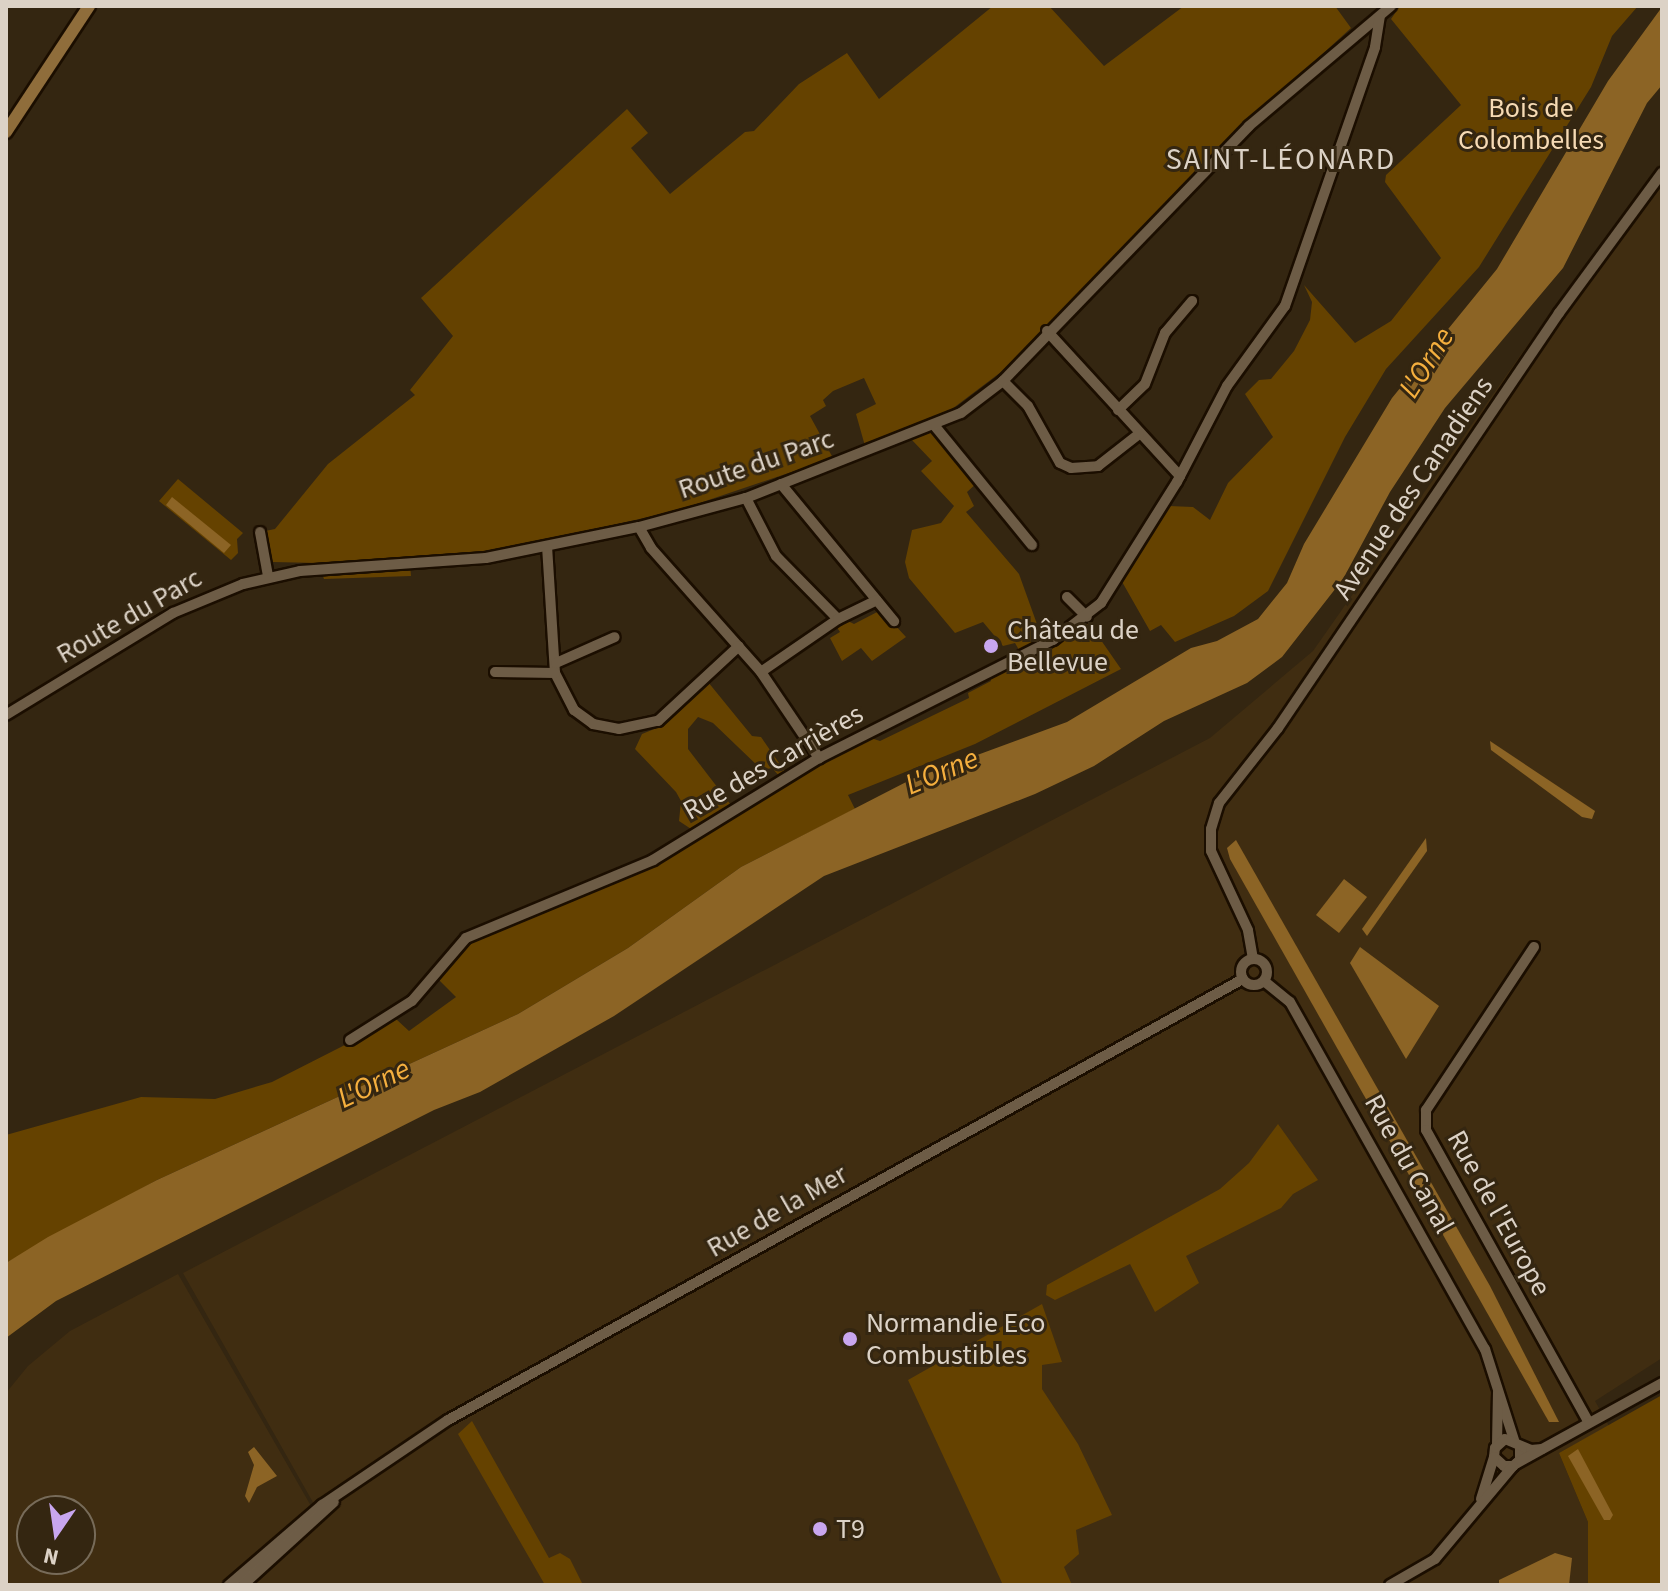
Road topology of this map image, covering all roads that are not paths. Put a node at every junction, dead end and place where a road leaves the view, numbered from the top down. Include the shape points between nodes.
1 (89, 6) edge
2 (1391, 6) edge
3 (1380, 16) junction
4 (6, 132) edge
5 (1662, 173) edge
6 (1192, 301) dead end
7 (1047, 331) junction
8 (1003, 381) junction
9 (1118, 410) junction
10 (934, 425) junction
11 (1139, 434) junction
12 (1180, 476) junction
13 (781, 484) junction
14 (746, 498) junction
15 (639, 527) junction
16 (260, 532) dead end
17 (1032, 545) dead end
18 (547, 546) junction
19 (268, 576) junction
20 (1067, 597) dead end
21 (877, 600) junction
22 (1087, 617) junction
23 (838, 619) junction
24 (894, 621) dead end
25 (615, 637) dead end
26 (739, 646) junction
27 (555, 668) junction
28 (495, 672) dead end
29 (761, 672) junction
30 (6, 715) edge
31 (819, 758) junction
32 (1534, 947) dead end
33 (1253, 959) junction
34 (1243, 979) junction
35 (1264, 981) junction
36 (350, 1040) dead end
37 (1498, 1382) junction
38 (1662, 1383) edge
39 (1589, 1423) junction
40 (1517, 1443) junction
41 (1497, 1444) junction
42 (1544, 1449) junction
43 (1494, 1457) junction
44 (1515, 1465) junction
45 (340, 1494) junction
46 (1481, 1501) junction
47 (229, 1585) edge
48 (243, 1585) edge
49 (1390, 1585) edge

1 - 4 main road
2 - 3 street, Route du Parc
3 - 7 street, Route du Parc via 1249,126
3 - 12 street, Rue des Carrières via 1375,47 1285,306 1227,386
5 - 33 street, Avenue des Canadiens via 1559,313 1278,728 1223,795 1210,833 1215,863 1248,930
6 - 9 street via 1165,333 1145,384
7 - 8 street, Route du Parc
7 - 9 street
8 - 10 street, Route du Parc via 971,407
8 - 11 street via 1028,406 1060,463 1071,468 1098,466
9 - 11 street
10 - 13 street, Route du Parc
10 - 17 street
11 - 12 street
12 - 22 street, Rue des Carrières
13 - 14 street, Route du Parc
13 - 21 street
14 - 15 street, Route du Parc
14 - 23 street via 776,556
15 - 18 street, Route du Parc
15 - 26 street via 651,548
16 - 19 street
18 - 19 street, Route du Parc via 453,563
18 - 27 street
19 - 30 street, Route du Parc via 173,613
20 - 22 street
21 - 23 street
21 - 24 street
22 - 31 street, Rue des Carrières via 1053,640
23 - 29 street
25 - 27 street
26 - 27 street via 658,721 634,728 605,728 584,719
26 - 29 street
27 - 28 street
29 - 31 street
31 - 36 street, Rue des Carrières via 653,860 466,938 412,1001
32 - 39 street, Rue de l'Europe via 1426,1110 1426,1130
33 - 34 street via 1243,966
33 - 35 street via 1265,965
34 - 35 street via 1253,985
34 - 45 street, Rue de la Mer via 459,1414
35 - 37 street, Rue du Canal via 1290,1002 1485,1349
37 - 40 street, Rue du Canal
37 - 41 street, Rue du Canal
38 - 39 street
39 - 42 street
40 - 41 street
40 - 42 street
40 - 44 street, Rue du Canal
41 - 43 street, Rue du Canal
42 - 44 street
43 - 44 street via 1504,1466
43 - 46 street, Rue du Canal
44 - 46 street, Rue du Canal
45 - 47 street, Rue de la Mer
45 - 48 street, Rue de la Mer
46 - 49 street, Rue du Canal via 1435,1559

